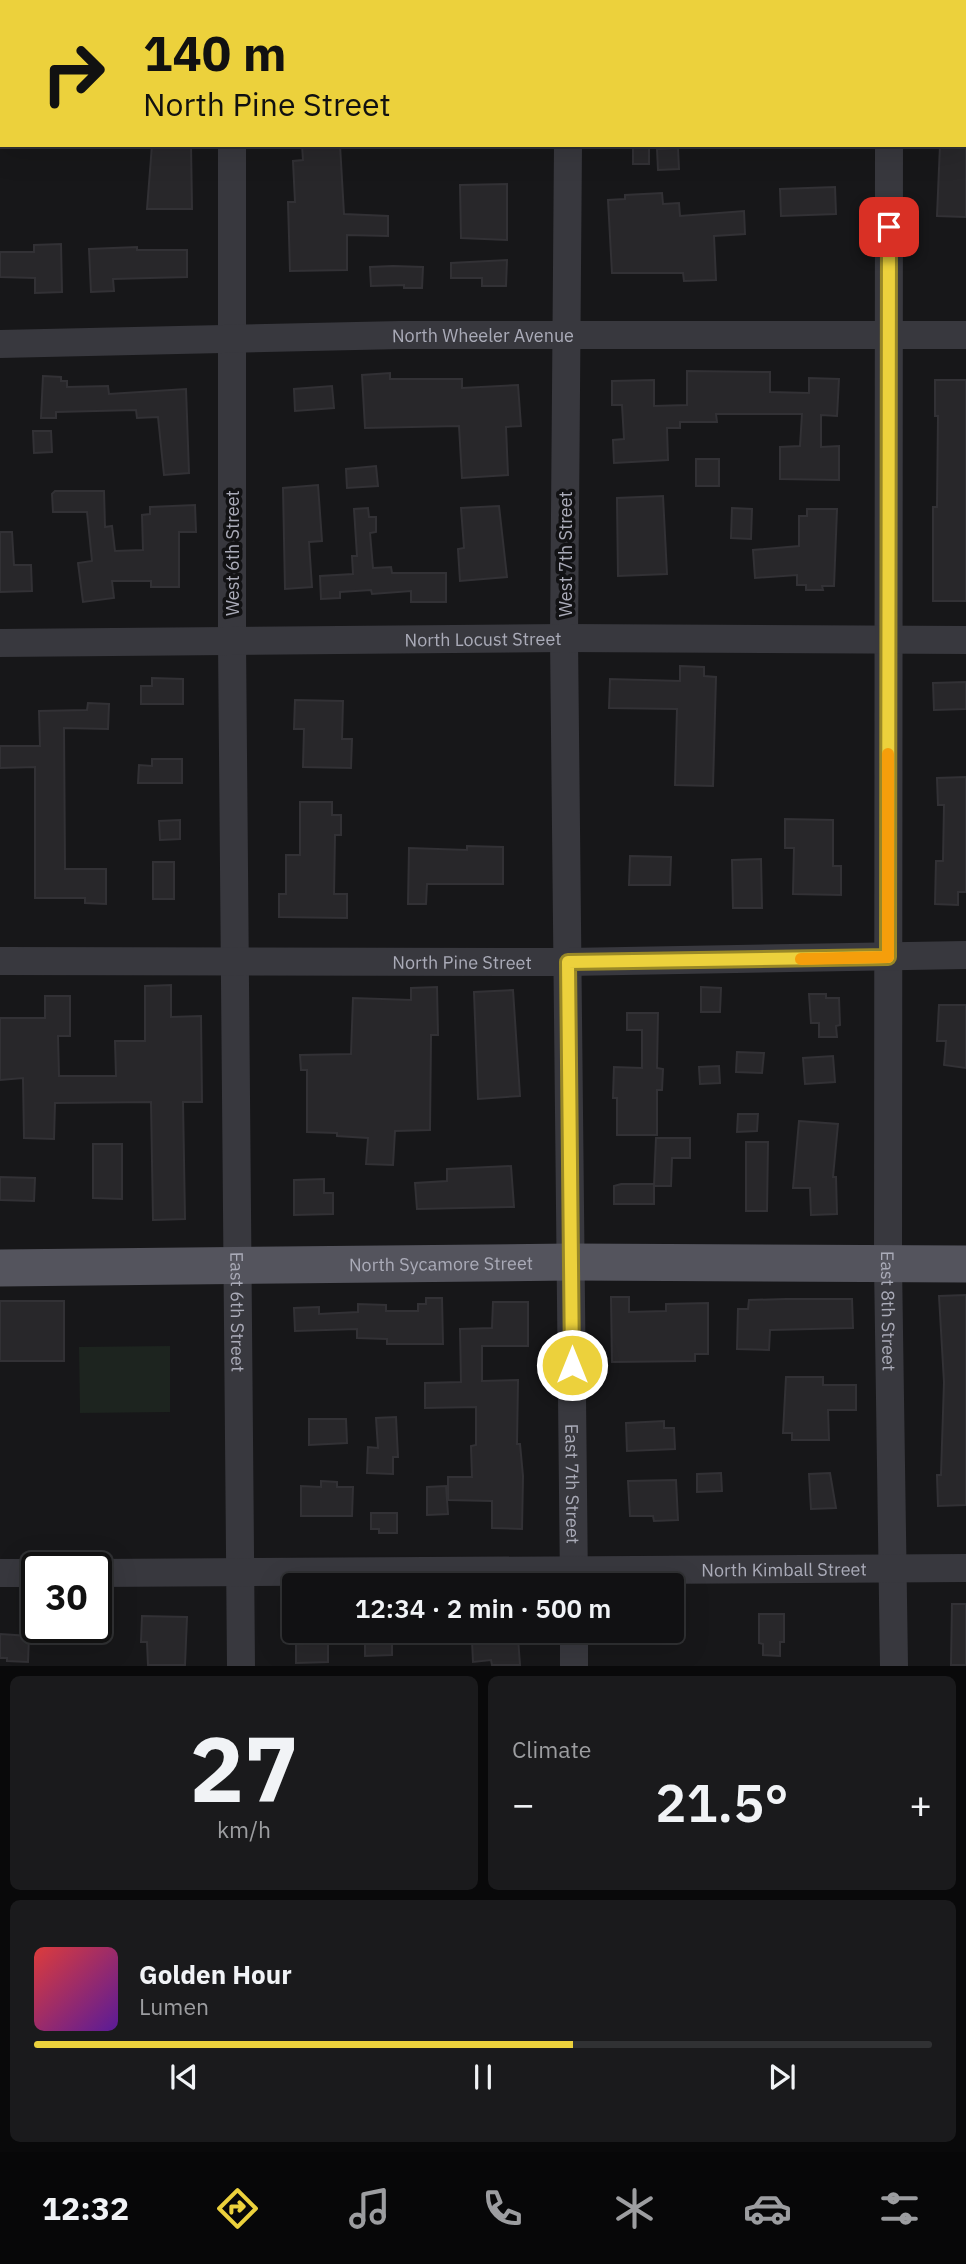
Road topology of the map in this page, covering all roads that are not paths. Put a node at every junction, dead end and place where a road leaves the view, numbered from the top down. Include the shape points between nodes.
1 (232, 147) edge
2 (568, 147) edge
3 (889, 147) edge
4 (566, 334) junction
5 (966, 335) edge
6 (889, 336) junction
7 (232, 339) junction
8 (0, 344) edge
9 (564, 638) junction
10 (889, 640) junction
11 (966, 640) edge
12 (232, 641) junction
13 (0, 643) edge
14 (966, 955) edge
15 (888, 957) junction
16 (234, 960) junction
17 (0, 961) edge
18 (568, 962) junction
19 (572, 1262) junction
20 (888, 1264) junction
21 (966, 1264) edge
22 (237, 1265) junction
23 (0, 1268) edge
24 (966, 1568) edge
25 (892, 1569) junction
26 (240, 1572) junction
27 (0, 1573) edge
28 (21, 1573) edge
29 (112, 1573) edge
30 (296, 1573) edge
31 (573, 1573) edge
32 (684, 1575) edge
33 (574, 1643) edge
34 (241, 1665) edge
35 (574, 1665) edge
36 (894, 1665) edge

1 - 7 street, West 6th Street
2 - 4 street, West 7th Street
3 - 6 street, East 8th Street
4 - 6 street, North Wheeler Avenue
4 - 7 street, North Wheeler Avenue
4 - 9 street, West 7th Street
5 - 6 street, North Wheeler Avenue
6 - 10 street, East 8th Street
7 - 8 street, North Wheeler Avenue
7 - 12 street, West 6th Street
9 - 10 street, North Locust Street
9 - 12 street, North Locust Street
9 - 18 street, West 7th Street
10 - 11 street, North Locust Street
10 - 15 street, East 8th Street
12 - 13 street, North Locust Street
12 - 16 street, West 6th Street
14 - 15 street, North Pine Street
15 - 18 street, North Pine Street
15 - 20 street, East 8th Street
16 - 17 street, North Pine Street
16 - 18 street, North Pine Street
16 - 22 street, East 6th Street
18 - 19 street, East 7th Street
19 - 20 main road, North Sycamore Street
19 - 22 main road, North Sycamore Street
19 - 31 street, East 7th Street
20 - 21 main road, North Sycamore Street
20 - 25 street, East 8th Street
22 - 23 main road, North Sycamore Street
22 - 26 street, East 6th Street
24 - 25 street, North Kimball Street
25 - 32 street, North Kimball Street
25 - 36 street, East 8th Street
26 - 29 street, North Kimball Street
26 - 30 street, North Kimball Street
26 - 34 street, East 6th Street
27 - 28 street
33 - 35 street

